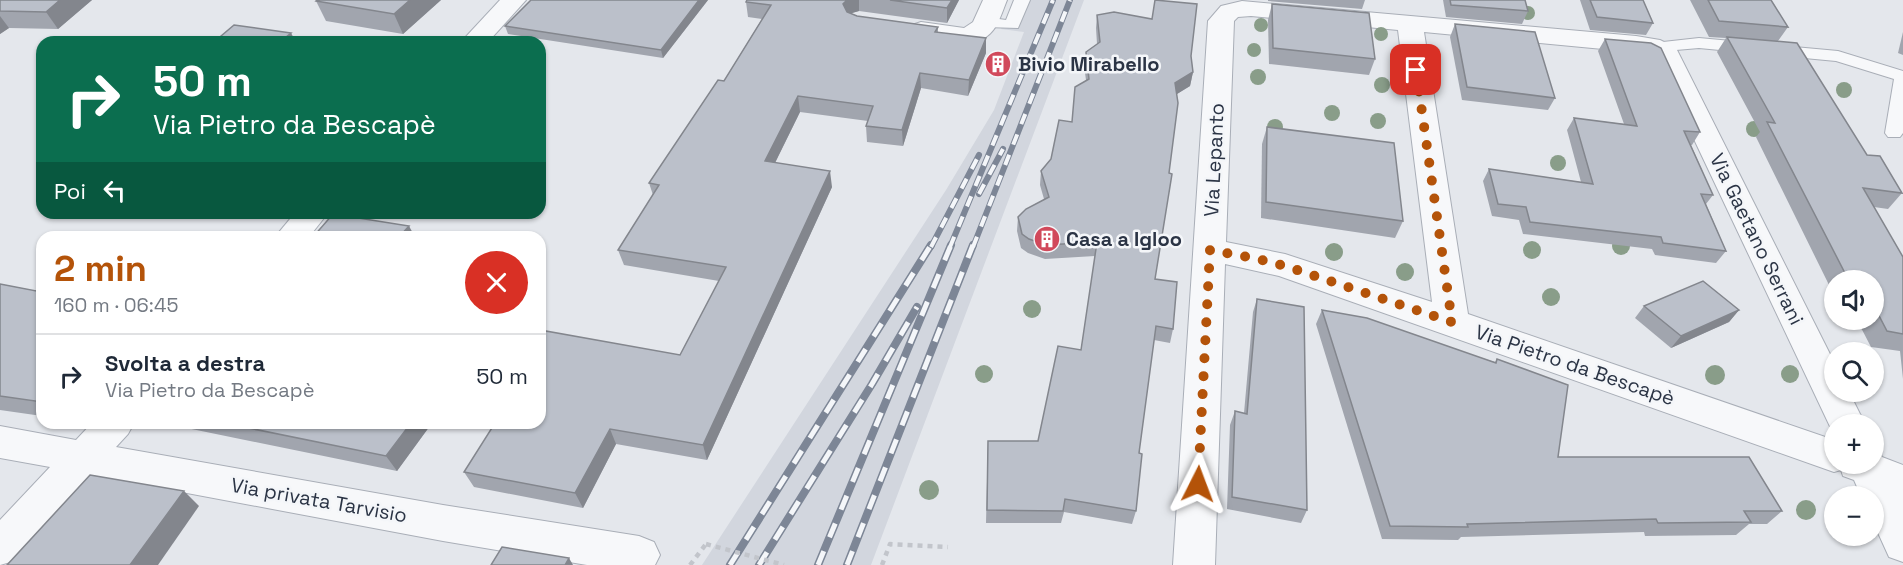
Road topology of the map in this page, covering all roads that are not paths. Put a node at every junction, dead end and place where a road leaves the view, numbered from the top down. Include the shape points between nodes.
1 (514, 0) edge
2 (1022, 0) edge
3 (984, 19) edge
4 (1410, 23) junction
5 (902, 27) edge
6 (480, 36) edge
7 (1667, 54) junction
8 (1903, 76) edge
9 (1894, 133) dead end
10 (308, 219) edge
11 (296, 231) edge
12 (1210, 250) junction
13 (1452, 322) junction
14 (1842, 414) edge
15 (109, 429) edge
16 (0, 442) edge
17 (1824, 453) edge
18 (84, 456) junction
19 (1868, 474) edge
20 (1903, 544) edge
21 (0, 548) edge
22 (639, 555) dead end
23 (1194, 565) edge

1 - 6 street
2 - 3 lane via 1012,25
3 - 5 street via 961,36
4 - 7 street via 1636,44
4 - 12 street, Via Lepanto via 1251,9 1223,14
4 - 13 street
7 - 8 lane via 1669,46 1692,43 1838,57
7 - 14 street, Via Gaetano Serrani
8 - 9 lane
10 - 11 street
12 - 13 street, Via Pietro da Bescapè via 1285,266
12 - 23 street, Via Lepanto
13 - 17 street, Via Pietro da Bescapè
15 - 18 street
16 - 18 street, Via privata Tarvisio
18 - 21 street
18 - 22 street, Via privata Tarvisio
19 - 20 street

